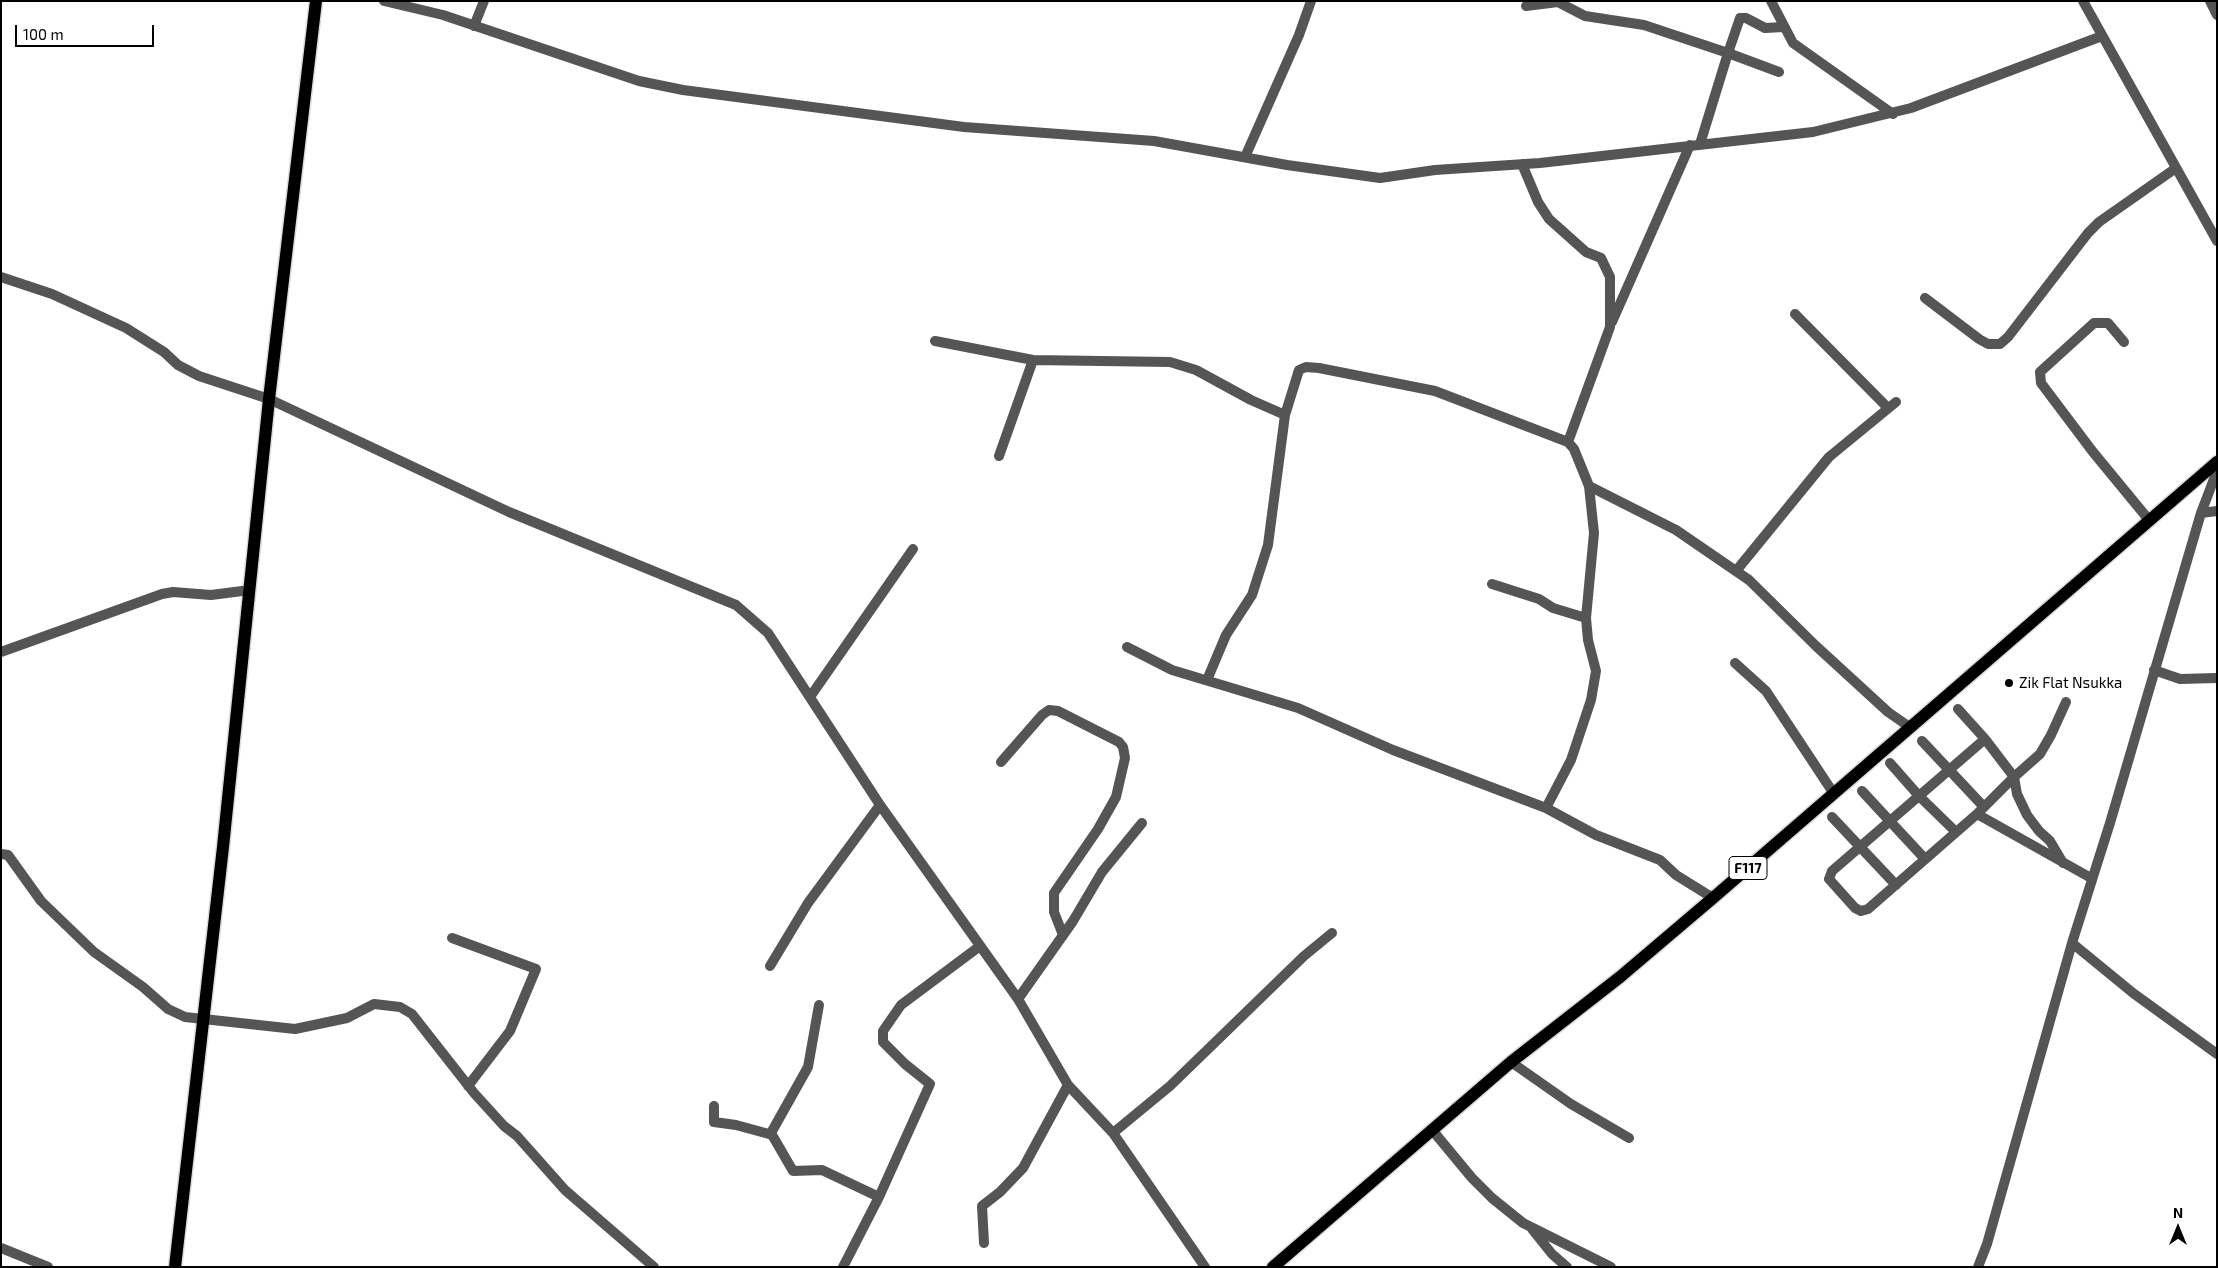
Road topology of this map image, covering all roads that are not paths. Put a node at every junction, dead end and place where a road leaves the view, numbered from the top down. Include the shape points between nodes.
1 (316, 1) edge
2 (484, 1) edge
3 (1310, 1) edge
4 (1771, 1) edge
5 (2083, 1) edge
6 (2210, 1) edge
7 (388, 2) edge
8 (1526, 6) dead end
9 (2217, 15) edge
10 (474, 26) junction
11 (1784, 27) junction
12 (2102, 36) junction
13 (1728, 53) junction
14 (1779, 72) dead end
15 (1893, 114) junction
16 (1695, 144) junction
17 (1245, 157) junction
18 (1522, 164) junction
19 (2176, 168) junction
20 (2217, 241) edge
21 (1, 277) edge
22 (1925, 298) dead end
23 (1795, 314) dead end
24 (1610, 327) junction
25 (935, 341) dead end
26 (2124, 342) dead end
27 (1033, 360) junction
28 (269, 399) junction
29 (1285, 415) junction
30 (1568, 442) junction
31 (1000, 456) dead end
32 (2217, 462) edge
33 (2217, 471) edge
34 (1589, 486) junction
35 (2217, 511) edge
36 (2201, 513) junction
37 (2149, 520) junction
38 (913, 549) dead end
39 (1736, 571) junction
40 (1492, 584) dead end
41 (250, 590) junction
42 (1586, 618) junction
43 (1126, 647) dead end
44 (1, 652) edge
45 (1735, 663) dead end
46 (2154, 670) junction
47 (2217, 678) edge
48 (1208, 680) junction
49 (810, 697) junction
50 (2066, 702) dead end
51 (1958, 709) dead end
52 (1911, 728) junction
53 (1985, 739) junction
54 (1922, 741) dead end
55 (1001, 762) dead end
56 (1890, 763) dead end
57 (1949, 770) junction
58 (2014, 777) junction
59 (1862, 791) dead end
60 (1834, 794) junction
61 (1919, 796) junction
62 (880, 805) junction
63 (1546, 808) junction
64 (1980, 810) junction
65 (1832, 817) dead end
66 (1890, 821) junction
67 (1142, 823) dead end
68 (1956, 832) junction
69 (1860, 847) junction
70 (1, 854) edge
71 (1925, 859) junction
72 (2063, 863) junction
73 (2091, 878) junction
74 (1896, 885) junction
75 (1713, 898) junction
76 (1332, 933) dead end
77 (1063, 935) junction
78 (452, 938) dead end
79 (2072, 943) junction
80 (980, 946) junction
81 (770, 966) dead end
82 (1018, 999) junction
83 (819, 1005) dead end
84 (203, 1019) junction
85 (2217, 1054) edge
86 (1511, 1062) junction
87 (1068, 1084) junction
88 (468, 1086) junction
89 (714, 1106) dead end
90 (1433, 1130) junction
91 (771, 1132) junction
92 (1113, 1132) junction
93 (1629, 1138) dead end
94 (879, 1197) junction
95 (1530, 1226) junction
96 (984, 1244) dead end
97 (1, 1248) edge
98 (48, 1267) edge
99 (175, 1267) edge
100 (654, 1267) edge
101 (842, 1267) edge
102 (1205, 1267) edge
103 (1274, 1267) edge
104 (1567, 1267) edge
105 (1611, 1267) edge
106 (1978, 1267) edge

1 - 28 main road
2 - 10 street
3 - 17 street via 1299,35
4 - 11 street
5 - 12 street
6 - 9 street
7 - 10 street
8 - 13 street via 1558,2 1585,16 1644,25
10 - 17 street via 639,81 683,90 964,127 1154,141
11 - 13 street via 1765,28 1740,18
11 - 15 street via 1793,43
12 - 15 street
12 - 19 street
13 - 14 street
13 - 16 street
15 - 16 street via 1813,132
16 - 18 street
16 - 24 street via 1655,221
17 - 18 street via 1380,178 1435,170
18 - 24 street via 1549,220 1586,252 1601,258 1610,277
19 - 20 street
19 - 22 street via 2088,233 2000,344 1988,344 1979,339
21 - 28 street via 52,294 126,328 199,376
23 - 39 street via 1892,405 1829,457
24 - 30 street
25 - 27 street
26 - 37 street via 2108,324 2094,324 2040,372 2041,383
27 - 29 street via 1170,362 1196,370
27 - 31 street
28 - 41 main road
28 - 49 street via 509,512 736,604 768,633
29 - 30 street via 1299,370 1319,368 1435,391
29 - 48 street via 1268,545 1252,595 1226,634
30 - 34 street
32 - 37 main road, F117
33 - 36 street
34 - 39 street via 1676,530
34 - 42 street via 1594,533
35 - 36 street
36 - 46 street
37 - 52 main road, F117
38 - 49 street
39 - 52 street via 1888,712
40 - 42 street
41 - 44 street via 211,595 162,594
41 - 84 main road
42 - 63 street via 1596,671 1591,700 1571,760
43 - 48 street via 1172,670
45 - 60 street via 1766,691
46 - 47 street via 2180,679
46 - 73 street
48 - 63 street via 1298,708 1393,750
49 - 62 street
50 - 58 street via 2040,754
51 - 53 street
52 - 60 main road, F117
53 - 57 street
53 - 58 street
54 - 57 street
55 - 77 street via 1049,710 1058,711 1123,747 1125,758 1116,797 1098,830 1054,893 1054,912
56 - 61 street
57 - 61 street
57 - 64 street
58 - 64 street
58 - 72 street via 2017,794 2027,815 2050,841
59 - 66 street
60 - 75 main road, F117
61 - 66 street
61 - 68 street
62 - 80 street
62 - 81 street via 808,903
63 - 75 street via 1596,835 1660,860 1676,875
64 - 68 street
64 - 72 street
65 - 69 street
66 - 69 street
66 - 71 street
67 - 77 street via 1102,872
68 - 71 street
69 - 74 street
69 - 74 street via 1829,875 1855,908 1861,912 1868,909
70 - 84 street via 8,855 41,901 94,952 168,1009 185,1017
71 - 74 street
72 - 73 street
73 - 79 street
75 - 86 main road, F117 via 1620,977
76 - 92 street via 1290,969 1170,1086
77 - 82 street
78 - 88 street via 536,970 510,1031
79 - 85 street via 2133,993
79 - 106 street
80 - 82 street
80 - 94 street via 902,1005 883,1031 883,1042 930,1084
82 - 87 street
83 - 91 street via 808,1067
84 - 88 street via 295,1029 348,1018 374,1004 400,1007 412,1014
84 - 99 main road
86 - 90 main road, F117
86 - 93 street via 1571,1104
87 - 92 street
87 - 96 street via 1023,1168 982,1206
88 - 100 street via 565,1190
89 - 91 street via 714,1122
90 - 95 street via 1492,1198
90 - 103 main road, F117
91 - 94 street via 793,1171 822,1170
92 - 102 street
94 - 101 street
95 - 104 street
95 - 105 street
97 - 98 street

